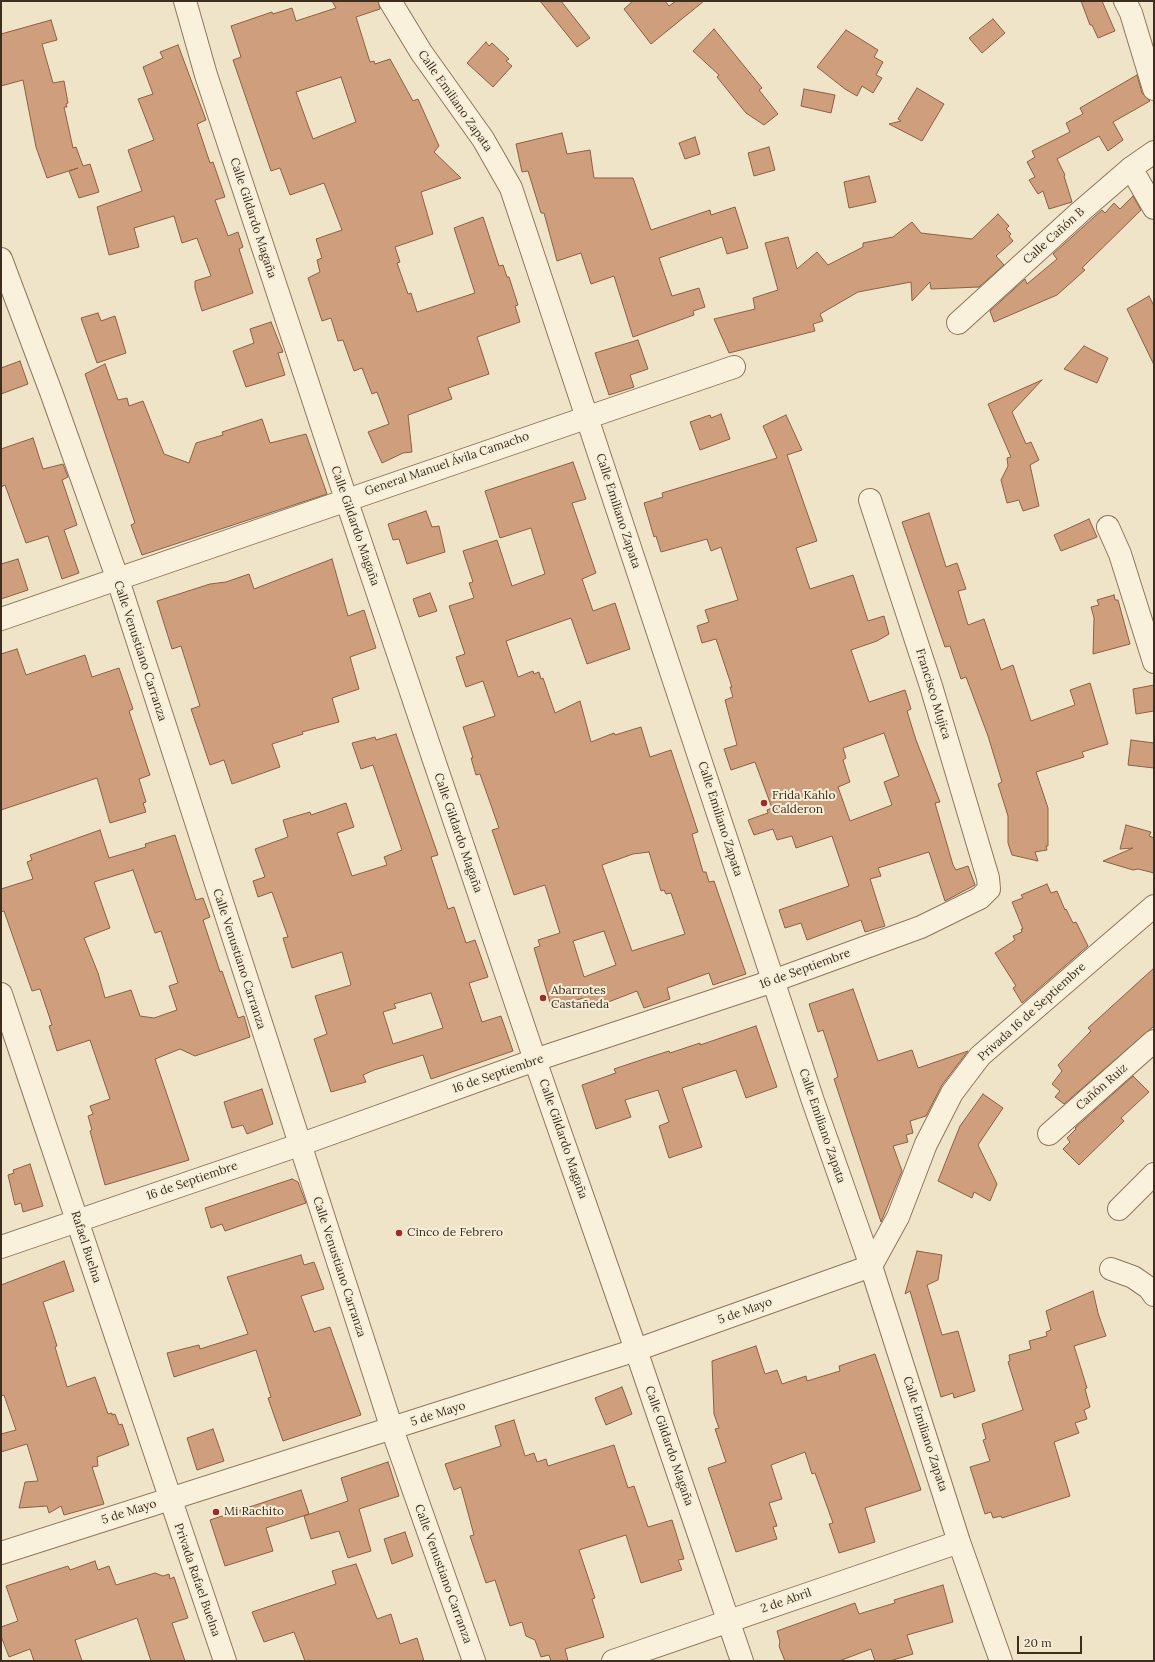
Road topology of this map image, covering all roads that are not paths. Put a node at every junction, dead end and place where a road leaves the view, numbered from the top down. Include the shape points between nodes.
1 (186, 1) edge
2 (390, 1) edge
3 (1125, 1) edge
4 (1154, 89) edge
5 (1154, 152) edge
6 (1131, 168) junction
7 (1154, 208) edge
8 (1, 259) edge
9 (958, 323) dead end
10 (734, 367) dead end
11 (587, 416) junction
12 (346, 499) junction
13 (870, 500) dead end
14 (1108, 527) dead end
15 (118, 580) junction
16 (1, 619) edge
17 (1154, 662) edge
18 (989, 889) joint
19 (1154, 906) edge
20 (774, 981) junction
21 (1, 994) edge
22 (1154, 1042) edge
23 (535, 1060) junction
24 (1049, 1134) dead end
25 (299, 1145) junction
26 (1154, 1174) edge
27 (1119, 1209) dead end
28 (77, 1221) junction
29 (1, 1246) edge
30 (871, 1266) junction
31 (1111, 1269) dead end
32 (1154, 1295) edge
33 (636, 1350) junction
34 (392, 1429) junction
35 (170, 1500) junction
36 (959, 1542) junction
37 (1, 1553) edge
38 (728, 1620) junction
39 (225, 1661) edge
40 (474, 1661) edge
41 (613, 1661) edge
42 (742, 1661) edge
43 (1001, 1661) edge

1 - 12 street, Calle Gildardo Magaña via 206,75
2 - 11 street, Calle Emiliano Zapata via 421,52 483,139 511,188
3 - 4 street
5 - 6 street, Calle Cañón B
6 - 7 street
6 - 9 street, Calle Cañón B
8 - 15 street, Calle Venustiano Carranza
10 - 11 street, General Manuel Ávila Camacho
11 - 12 street, General Manuel Ávila Camacho
11 - 20 street, Calle Emiliano Zapata
12 - 15 street, General Manuel Ávila Camacho
12 - 23 street, Calle Gildardo Magaña
13 - 18 street, Francisco Mujica via 931,686 988,878
14 - 17 street via 1120,554
15 - 16 street, General Manuel Ávila Camacho
15 - 25 street, Calle Venustiano Carranza
18 - 20 street, 16 de Septiembre via 980,898 921,927
19 - 30 street, Privada 16 de Septiembre via 980,1056 952,1093 926,1144 898,1218
20 - 23 street, 16 de Septiembre
20 - 30 street, Calle Emiliano Zapata
21 - 28 street, Rafael Buelna
22 - 24 street, Cañón Ruiz
23 - 25 street, 16 de Septiembre
23 - 33 street, Calle Gildardo Magaña
25 - 28 street, 16 de Septiembre
25 - 34 street, Calle Venustiano Carranza
26 - 27 street
28 - 29 street, 16 de Septiembre
28 - 35 street, Rafael Buelna
30 - 33 street, 5 de Mayo
30 - 36 street, Calle Emiliano Zapata
31 - 32 street via 1133,1277 1149,1288
33 - 34 street, 5 de Mayo
33 - 38 street, Calle Gildardo Magaña
34 - 35 street, 5 de Mayo
34 - 40 street, Calle Venustiano Carranza
35 - 37 street, 5 de Mayo
35 - 39 street, Privada Rafael Buelna
36 - 38 street, 2 de Abril
36 - 43 street, Calle Emiliano Zapata
38 - 41 street, 2 de Abril
38 - 42 street, Calle Gildardo Magaña

